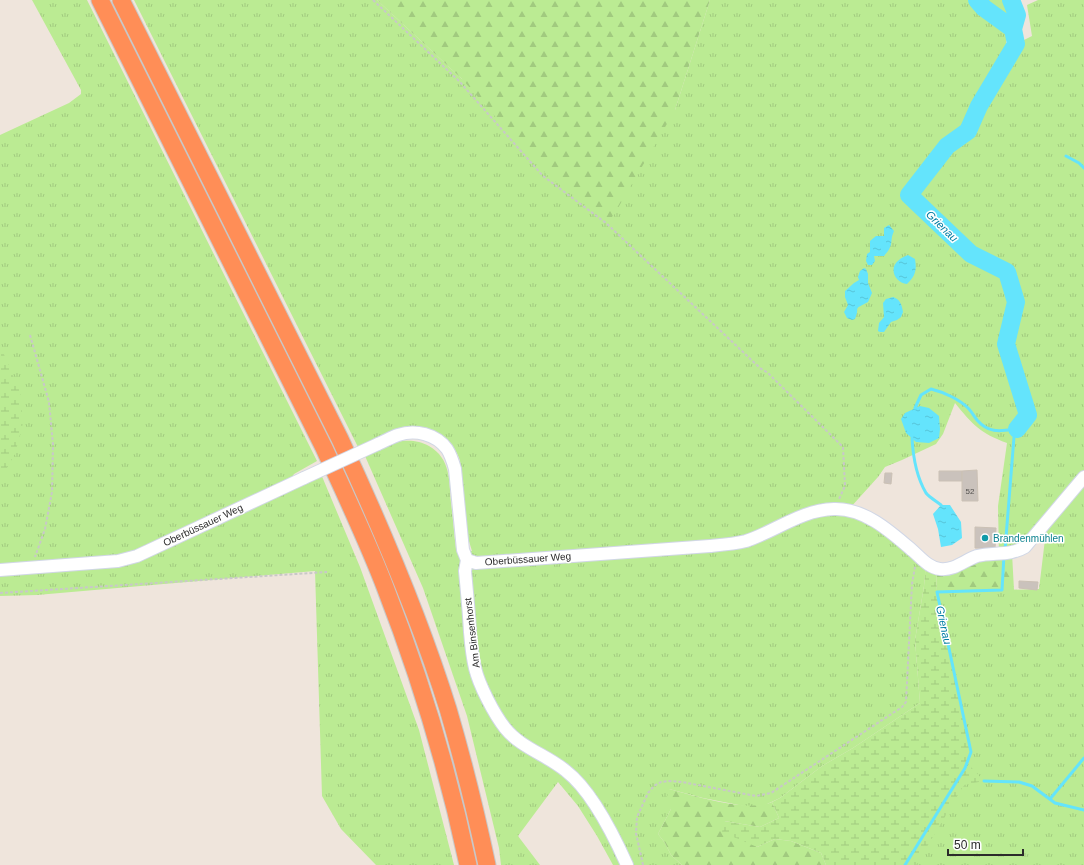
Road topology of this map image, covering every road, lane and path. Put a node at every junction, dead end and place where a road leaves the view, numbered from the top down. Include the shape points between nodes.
1 (100, 0) edge
2 (121, 0) edge
3 (373, 0) edge
4 (30, 335) dead end
5 (1084, 477) edge
6 (835, 509) junction
7 (918, 556) junction
8 (467, 560) junction
9 (33, 568) junction
10 (0, 570) edge
11 (327, 572) dead end
12 (0, 593) edge
13 (468, 865) edge
14 (487, 865) edge
15 (627, 865) edge
16 (643, 865) edge

1 - 13 highway via 355,515 387,592 430,714
2 - 14 highway via 372,507 402,578 448,709
3 - 6 path via 459,80 543,176 606,223 768,373 843,447 845,486
4 - 9 path via 49,402 53,445 52,492 45,529
5 - 7 street, Oberbüssauer Weg via 1025,547 1012,553 979,556 941,570
6 - 7 street, Oberbüssauer Weg via 870,518 896,536
6 - 8 street, Oberbüssauer Weg via 812,512 745,541 710,546 476,563
7 - 16 path via 912,584 906,702 902,707 771,793 756,796 676,781 661,782 654,786 637,817 636,833
8 - 9 street, Oberbüssauer Weg, bridge via 463,550 452,459 447,449 432,436 414,432 378,444 137,556 118,561
8 - 15 street, Am Binsenhorst via 465,571 472,654 487,697 505,728 530,749 568,772 578,783 602,815
9 - 10 street, Oberbüssauer Weg
11 - 12 path

